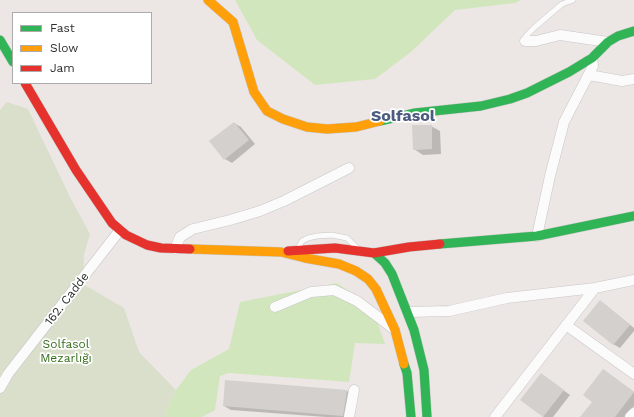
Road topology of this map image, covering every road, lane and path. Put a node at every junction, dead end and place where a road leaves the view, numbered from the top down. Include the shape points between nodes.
1 (208, 0) edge
2 (572, 0) edge
3 (634, 31) edge
4 (0, 40) edge
5 (525, 41) joint
6 (608, 42) junction
7 (592, 58) junction
8 (12, 60) edge
9 (589, 74) junction
10 (634, 79) edge
11 (26, 84) edge
12 (349, 168) dead end
13 (634, 216) edge
14 (120, 230) junction
15 (537, 236) junction
16 (175, 249) junction
17 (297, 250) junction
18 (358, 251) junction
19 (281, 252) junction
20 (374, 253) junction
21 (361, 267) junction
22 (634, 280) edge
23 (595, 288) junction
24 (274, 307) dead end
25 (408, 312) junction
26 (566, 325) junction
27 (395, 330) junction
28 (634, 374) edge
29 (0, 388) edge
30 (354, 390) dead end
31 (634, 412) edge
32 (349, 417) edge
33 (411, 417) edge
34 (427, 417) edge
35 (495, 417) edge
36 (630, 417) edge

1 - 7 main road via 233,22 254,92 267,111 283,120 307,127 356,127 415,113 493,103 527,93
2 - 5 lane via 562,4 541,22 526,36
3 - 6 main road
4 - 8 main road
5 - 6 street via 560,35
6 - 7 main road
7 - 9 street
9 - 10 street via 622,81
9 - 15 street via 564,122
11 - 14 main road via 76,170 105,214
12 - 16 street via 260,211 193,228 180,237
13 - 15 main road
14 - 16 main road via 147,245
14 - 29 street, 162. Cadde
15 - 20 main road via 409,247
16 - 19 main road
17 - 18 main road via 335,248
17 - 18 lane via 302,241 308,238 332,235 347,238
17 - 19 main road
18 - 20 main road
19 - 21 main road
20 - 21 main road
20 - 25 main road via 392,274
21 - 27 main road via 376,289
22 - 23 street
23 - 25 street via 507,298 450,311
23 - 26 street
24 - 27 street via 311,292 334,290 357,301
25 - 34 main road via 424,370
26 - 28 street
26 - 35 street
27 - 33 main road via 407,373
30 - 32 street
31 - 36 street

